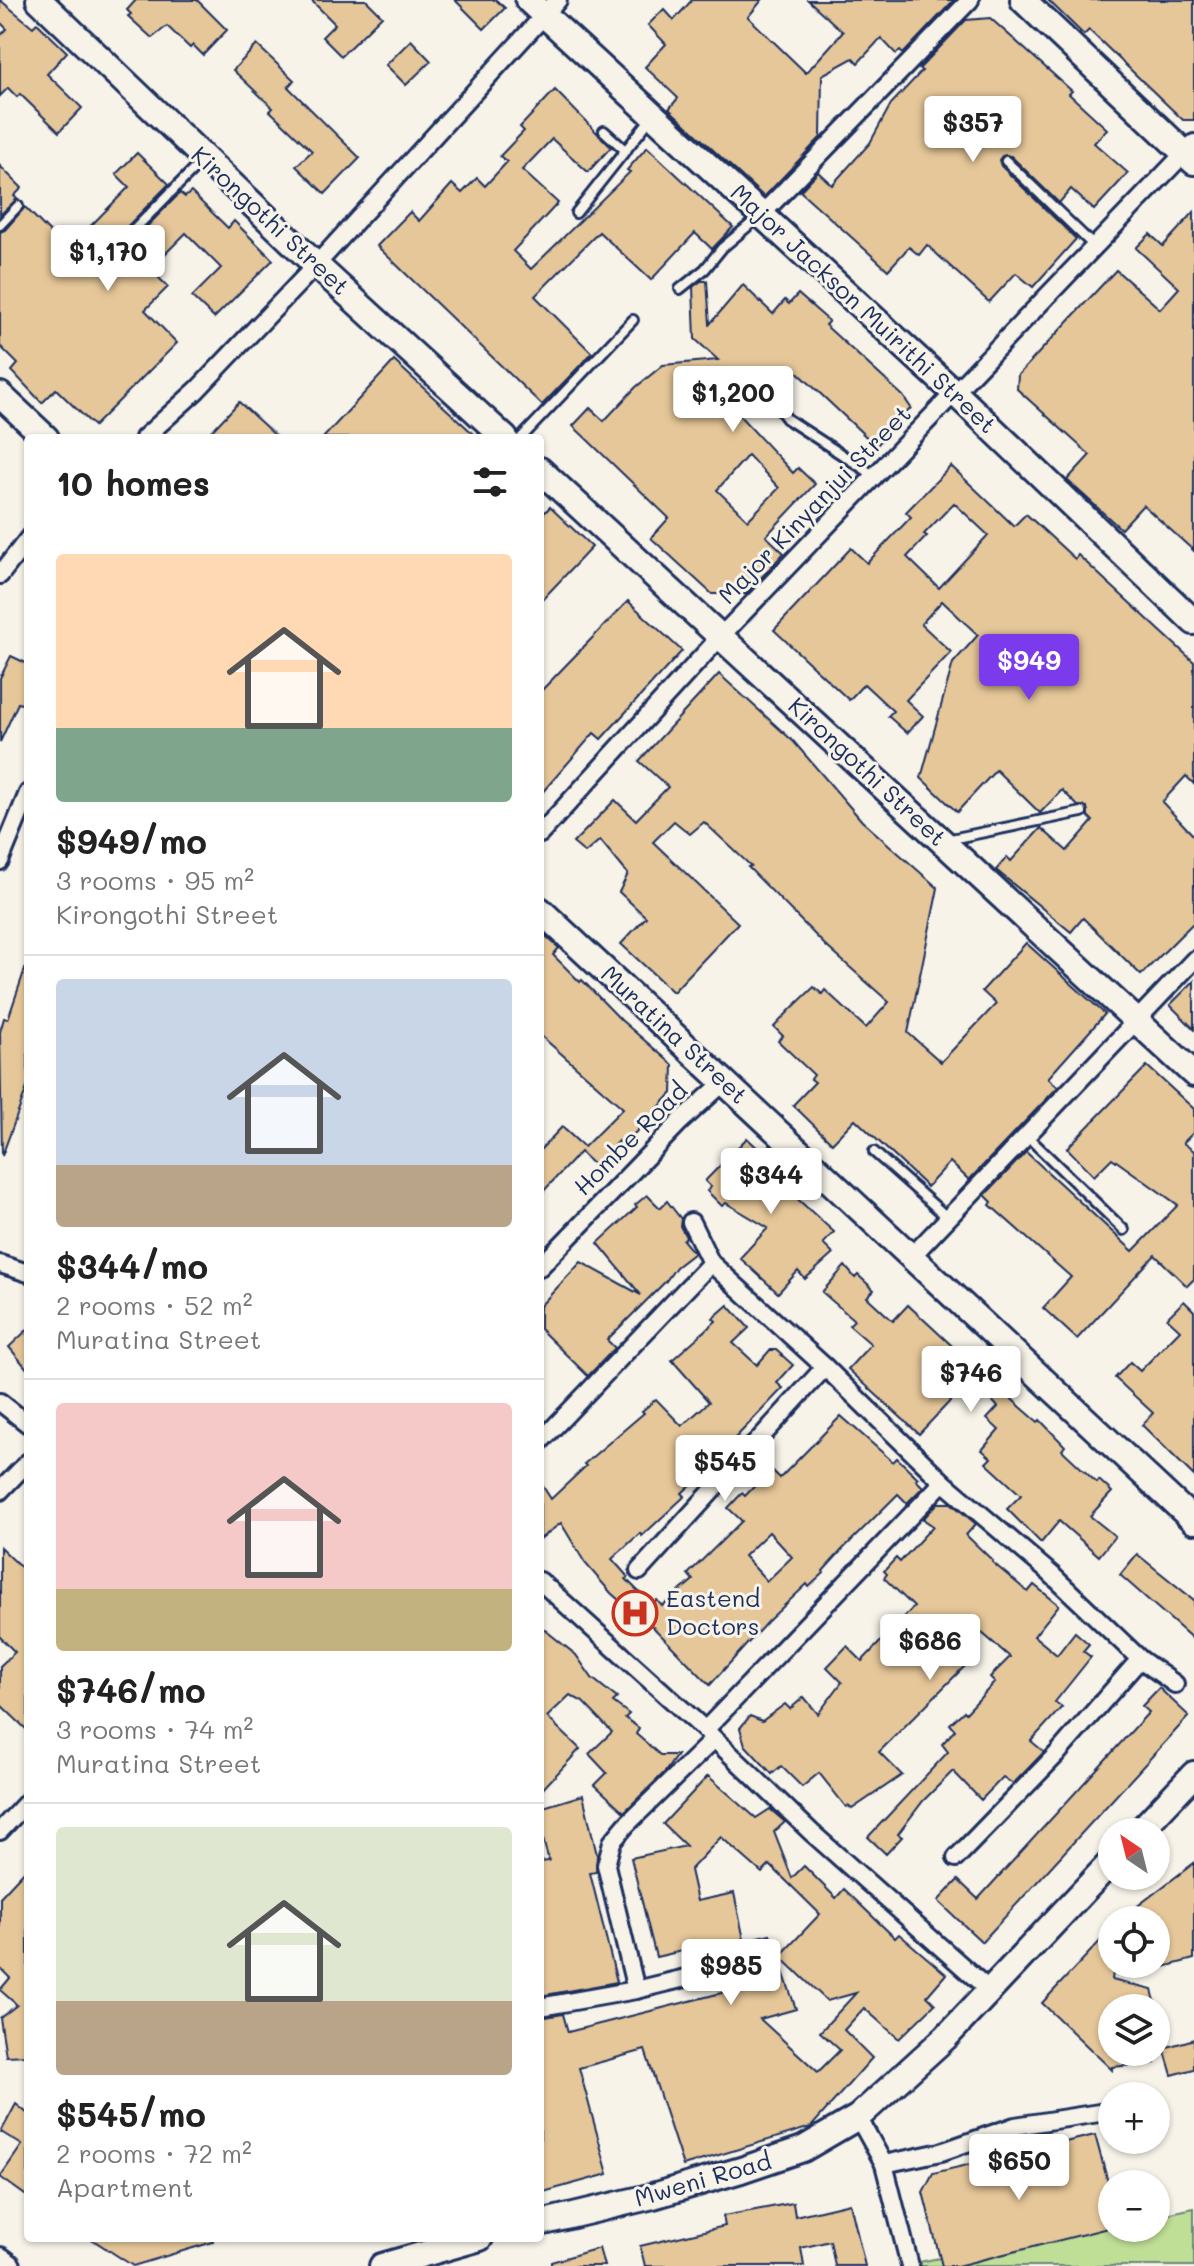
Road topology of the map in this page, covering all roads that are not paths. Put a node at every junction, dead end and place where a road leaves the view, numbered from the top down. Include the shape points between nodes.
1 (39, 0) edge
2 (970, 0) edge
3 (1023, 0) edge
4 (543, 5) edge
5 (653, 116) junction
6 (604, 131) dead end
7 (626, 151) junction
8 (1191, 153) edge
9 (204, 159) junction
10 (1006, 161) dead end
11 (18, 206) dead end
12 (576, 213) dead end
13 (761, 215) junction
14 (0, 225) edge
15 (1095, 248) junction
16 (107, 257) dead end
17 (316, 265) junction
18 (680, 289) dead end
19 (633, 320) dead end
20 (956, 394) junction
21 (0, 395) edge
22 (778, 407) dead end
23 (42, 434) edge
24 (148, 434) edge
25 (501, 434) edge
26 (525, 434) edge
27 (544, 474) edge
28 (876, 477) junction
29 (24, 544) edge
30 (0, 575) edge
31 (1194, 622) edge
32 (721, 636) junction
33 (24, 803) edge
34 (1082, 812) dead end
35 (544, 830) edge
36 (941, 841) junction
37 (0, 861) edge
38 (544, 914) edge
39 (1194, 960) edge
40 (1139, 1020) junction
41 (1194, 1074) edge
42 (725, 1081) junction
43 (1026, 1135) junction
44 (874, 1152) dead end
45 (948, 1219) junction
46 (691, 1222) dead end
47 (1124, 1230) dead end
48 (911, 1257) junction
49 (544, 1263) edge
50 (711, 1263) junction
51 (0, 1264) edge
52 (24, 1272) edge
53 (825, 1367) junction
54 (0, 1402) edge
55 (24, 1421) edge
56 (544, 1438) edge
57 (24, 1466) edge
58 (943, 1482) junction
59 (0, 1491) edge
60 (1194, 1521) edge
61 (639, 1571) dead end
62 (544, 1585) edge
63 (1140, 1659) junction
64 (1175, 1684) dead end
65 (709, 1735) junction
66 (1194, 1774) edge
67 (24, 1805) edge
68 (1152, 1818) edge
69 (0, 1831) edge
70 (956, 1858) dead end
71 (1098, 1876) edge
72 (743, 1964) dead end
73 (636, 1990) junction
74 (989, 1990) junction
75 (544, 2006) edge
76 (1098, 2113) edge
77 (858, 2117) junction
78 (884, 2164) junction
79 (544, 2222) edge
80 (466, 2242) edge
81 (0, 2260) edge
82 (8, 2266) edge
83 (382, 2266) edge
84 (910, 2266) edge

1 - 9 street, Kirongothi Street
2 - 13 street
3 - 8 street
4 - 5 street, Major Jackson Muirithi Street
4 - 17 street
5 - 7 lane
5 - 13 street, Major Jackson Muirithi Street
6 - 7 lane
7 - 12 lane
8 - 15 street, Major Kinyanjui Street
9 - 16 lane
9 - 17 street, Kirongothi Street
10 - 15 lane
11 - 14 lane
13 - 18 lane
13 - 20 street, Major Jackson Muirithi Street
15 - 20 street, Major Kinyanjui Street
17 - 24 street
17 - 25 street, Kirongothi Street
19 - 26 lane
20 - 28 street, Major Kinyanjui Street
20 - 31 street, Major Jackson Muirithi Street
21 - 23 street
22 - 28 lane via 787,419
27 - 32 street, Kirongothi Street
28 - 32 street, Major Kinyanjui Street
29 - 30 street
32 - 35 street, Major Kinyanjui Street
32 - 36 street, Kirongothi Street
33 - 37 street
34 - 36 lane
36 - 40 street, Kirongothi Street
38 - 42 street, Muratina Street
39 - 40 street
40 - 41 street, Kirongothi Street
40 - 43 street
42 - 48 street, Muratina Street
42 - 49 street, Hombe Road
43 - 45 street
43 - 47 lane
44 - 45 lane
45 - 48 street
46 - 50 street
48 - 60 street, Muratina Street
50 - 53 street
50 - 56 street
51 - 52 street
53 - 58 street
53 - 61 street
54 - 55 street
57 - 59 street
58 - 63 street
58 - 65 street
62 - 65 street
63 - 64 street
63 - 70 street
65 - 73 street via 607,1853
65 - 74 street
66 - 68 street
67 - 69 street
71 - 74 street, Mweni Road
72 - 73 street
73 - 75 street
74 - 77 street, Mweni Road
76 - 78 street via 1015,2126 941,2152
77 - 78 street
77 - 79 street, Mweni Road via 803,2149 741,2170
78 - 84 street
80 - 83 street
81 - 82 street

